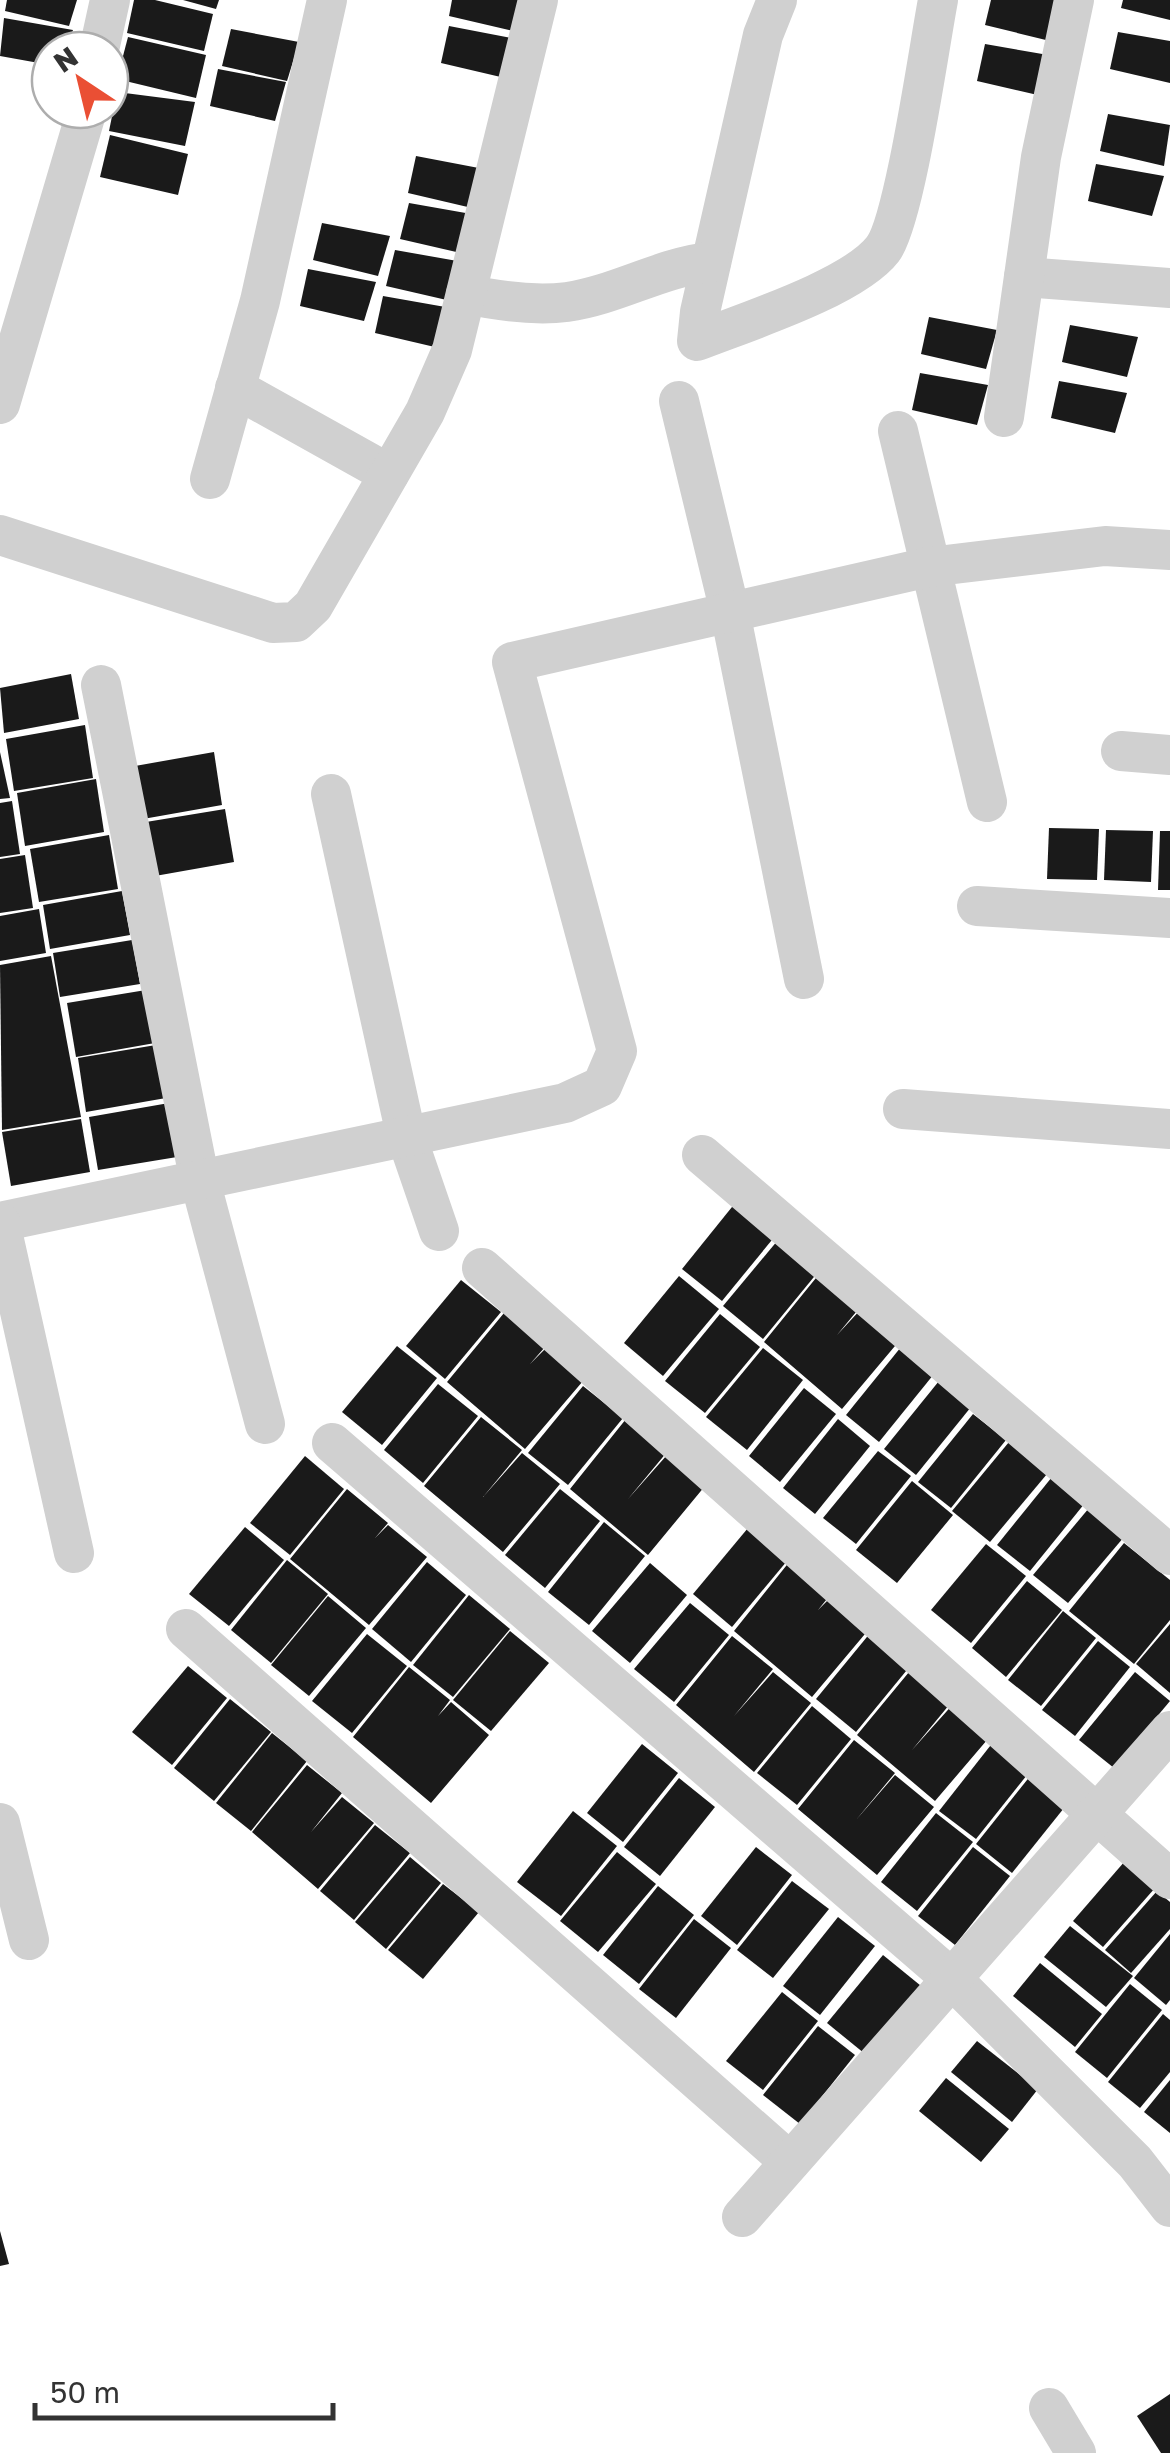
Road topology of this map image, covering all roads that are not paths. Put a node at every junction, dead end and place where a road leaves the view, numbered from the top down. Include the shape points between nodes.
1 (110, 0) edge
2 (326, 0) edge
3 (538, 0) edge
4 (778, 0) edge
5 (938, 0) edge
6 (1074, 0) edge
7 (104, 30) edge
8 (81, 130) edge
9 (711, 262) junction
10 (1024, 277) junction
11 (1170, 288) edge
12 (466, 294) junction
13 (235, 388) junction
14 (679, 402) dead end
15 (0, 404) edge
16 (1004, 417) dead end
17 (898, 431) dead end
18 (390, 474) junction
19 (210, 480) dead end
20 (0, 536) edge
21 (1170, 550) edge
22 (929, 567) junction
23 (730, 612) junction
24 (101, 685) dead end
25 (1121, 751) dead end
26 (1170, 755) edge
27 (330, 794) dead end
28 (987, 802) dead end
29 (977, 906) dead end
30 (1170, 918) edge
31 (804, 979) dead end
32 (903, 1110) dead end
33 (1170, 1130) edge
34 (406, 1135) junction
35 (702, 1155) dead end
36 (199, 1177) junction
37 (0, 1222) edge
38 (439, 1231) dead end
39 (482, 1268) dead end
40 (265, 1424) dead end
41 (332, 1443) dead end
42 (74, 1553) dead end
43 (1170, 1555) edge
44 (186, 1629) dead end
45 (1170, 1731) edge
46 (1097, 1815) junction
47 (0, 1823) edge
48 (1170, 1879) edge
49 (29, 1940) dead end
50 (952, 1979) junction
51 (790, 2162) junction
52 (1170, 2207) edge
53 (742, 2217) dead end
54 (1050, 2408) dead end
55 (1076, 2453) edge

1 - 7 street
2 - 13 street
3 - 12 street
4 - 9 street via 763,35
5 - 9 street via 884,247 859,272 697,341
6 - 10 street
8 - 15 street
9 - 12 street via 683,264 568,302
10 - 11 street
10 - 16 street
12 - 18 street via 426,412
13 - 18 street
13 - 19 street
14 - 23 street
17 - 22 street
18 - 20 street via 313,606 296,622 273,623
21 - 22 street via 1105,546
22 - 23 street
22 - 28 street
23 - 31 street
23 - 34 street via 512,662 617,1051 602,1086 565,1103
24 - 36 street
25 - 26 street
27 - 34 street
29 - 30 street
32 - 33 street
34 - 36 street
34 - 38 street
35 - 43 street
36 - 37 street
36 - 40 street
37 - 42 street
39 - 46 street
41 - 50 street
44 - 51 street
45 - 46 street
46 - 48 street
46 - 50 street
47 - 49 street
50 - 51 street
50 - 52 street via 1135,2162
51 - 53 street
54 - 55 street

